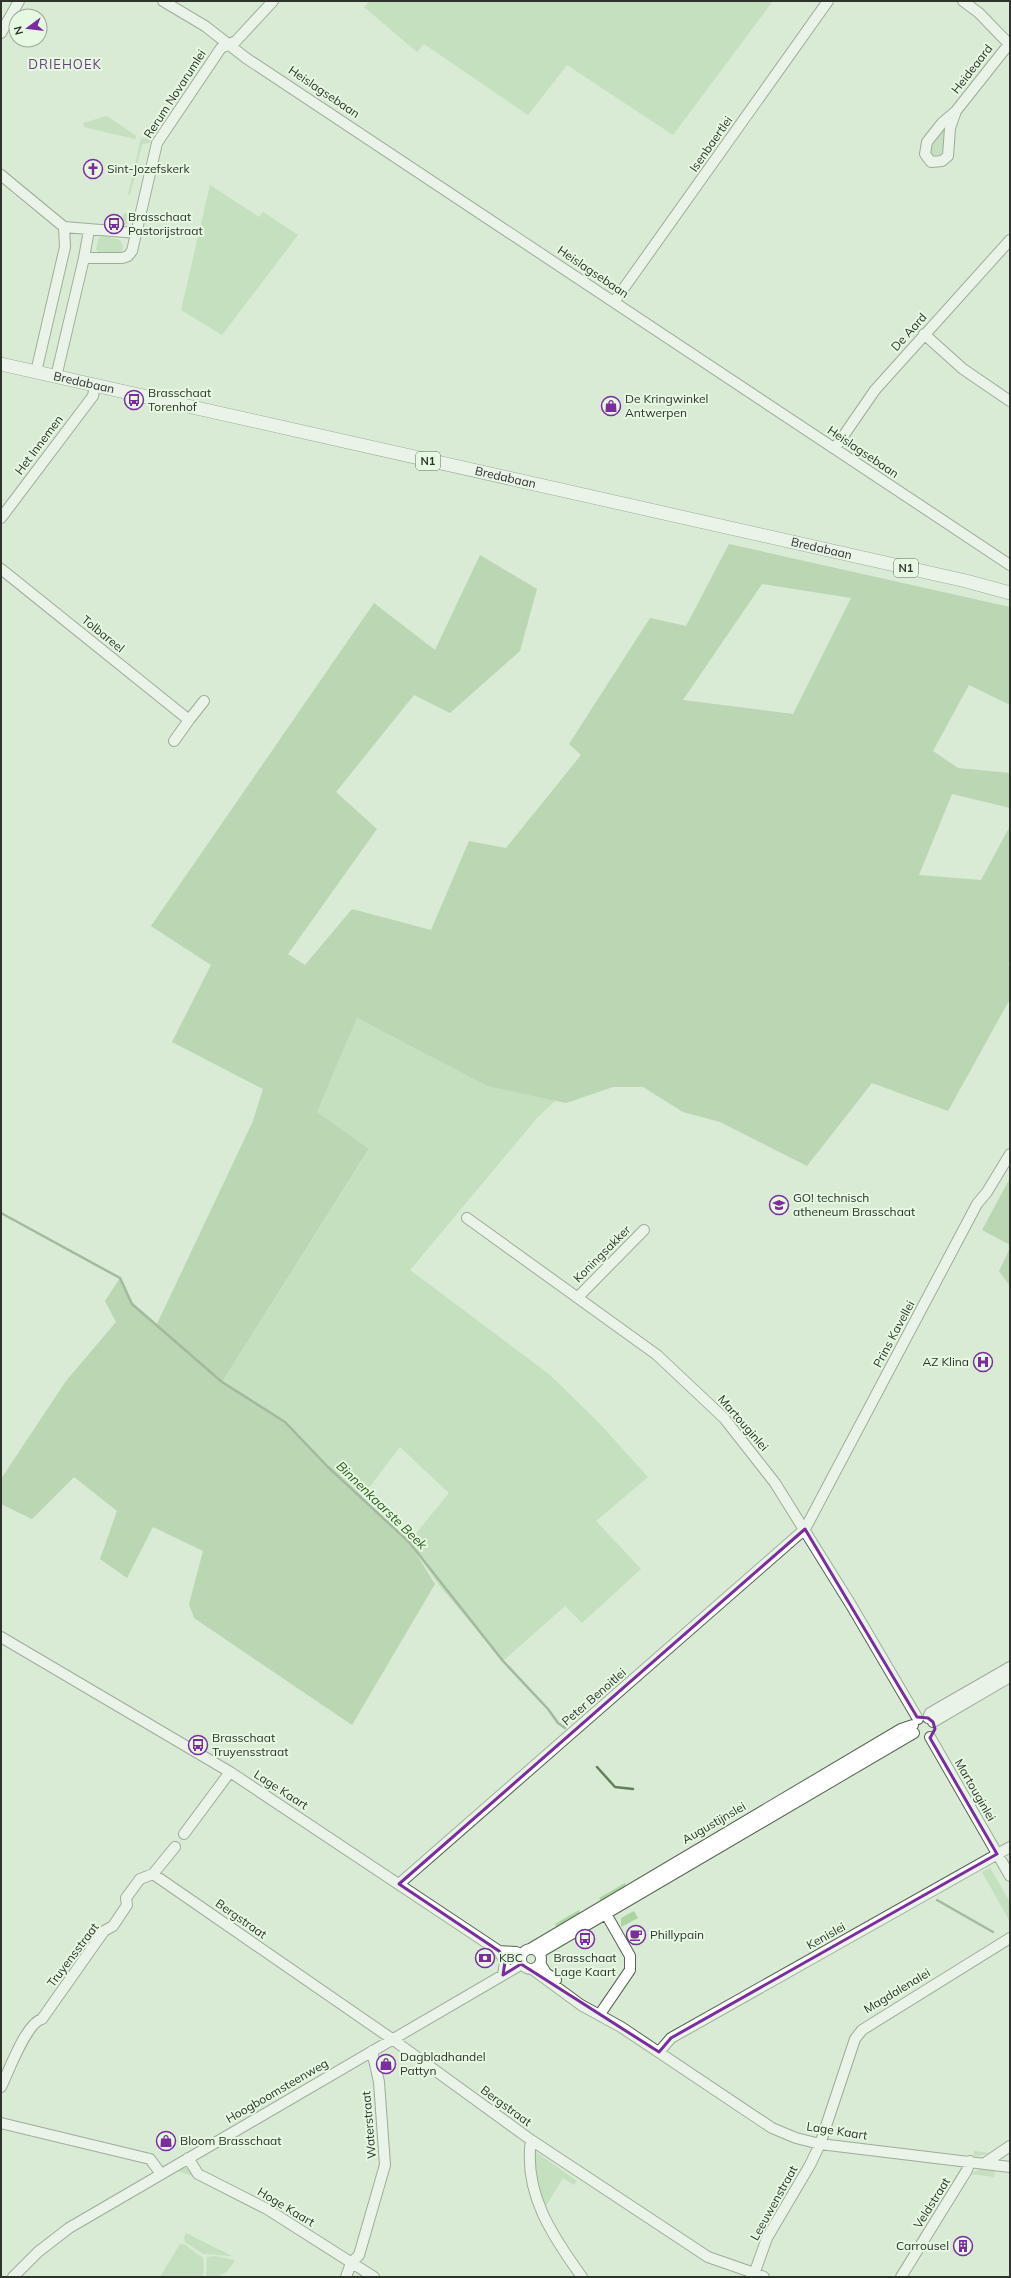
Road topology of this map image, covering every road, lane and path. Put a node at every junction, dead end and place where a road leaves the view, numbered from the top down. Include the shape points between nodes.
1 (19, 1) edge
2 (163, 1) edge
3 (273, 1) edge
4 (828, 1) edge
5 (963, 1) edge
6 (1, 34) edge
7 (1009, 44) edge
8 (227, 45) junction
9 (956, 111) junction
10 (1, 175) edge
11 (64, 227) junction
12 (89, 230) junction
13 (137, 233) junction
14 (1010, 240) edge
15 (84, 258) junction
16 (614, 302) junction
17 (924, 334) junction
18 (1, 364) edge
19 (36, 372) junction
20 (56, 377) junction
21 (95, 386) junction
22 (1010, 401) edge
23 (835, 448) junction
24 (1, 518) edge
25 (1010, 565) edge
26 (1, 569) edge
27 (1010, 594) edge
28 (204, 701) dead end
29 (189, 720) junction
30 (174, 741) dead end
31 (1010, 1154) edge
32 (467, 1218) dead end
33 (644, 1230) dead end
34 (578, 1297) junction
35 (805, 1529) junction
36 (1, 1637) edge
37 (1010, 1667) edge
38 (1010, 1677) edge
39 (921, 1723) junction
40 (930, 1737) junction
41 (230, 1772) junction
42 (184, 1834) dead end
43 (175, 1847) dead end
44 (1010, 1847) edge
45 (998, 1854) junction
46 (153, 1874) junction
47 (1010, 1876) edge
48 (400, 1884) junction
49 (606, 1914) junction
50 (1010, 1938) edge
51 (498, 1951) junction
52 (535, 1951) junction
53 (521, 1959) junction
54 (536, 1966) junction
55 (503, 1975) junction
56 (602, 2011) junction
57 (621, 2027) junction
58 (392, 2039) junction
59 (372, 2050) junction
60 (659, 2052) junction
61 (1, 2087) edge
62 (1, 2123) edge
63 (531, 2140) junction
64 (820, 2144) junction
65 (1007, 2148) edge
66 (188, 2158) junction
67 (970, 2161) junction
68 (985, 2163) junction
69 (1006, 2166) edge
70 (161, 2174) junction
71 (351, 2263) junction
72 (758, 2276) edge
73 (13, 2277) edge
74 (346, 2277) edge
75 (374, 2277) edge
76 (582, 2277) edge
77 (901, 2277) edge

1 - 6 street
2 - 8 street, Heislagsebaan via 205,26
3 - 8 street, Rerum Novarumlei via 236,42
4 - 16 street, Isenbaertlei
5 - 7 street, Heideaard via 979,13
7 - 9 street, Heideaard
8 - 13 street, Rerum Novarumlei via 217,53 157,143
8 - 16 street, Heislagsebaan
9 - 9 street, Heideaard via 950,128 948,156 942,161 932,162 925,154 925,146 942,123
10 - 11 street
11 - 12 street
11 - 19 street via 65,247
12 - 13 street
12 - 15 street
13 - 15 street, Rerum Novarumlei via 135,244 128,256
14 - 17 street, De Aard
15 - 20 street
16 - 23 street, Heislagsebaan
17 - 22 street via 963,369
17 - 23 street, De Aard via 875,390
18 - 19 main road, Bredabaan / N1
19 - 20 main road, Bredabaan / N1
20 - 21 main road, Bredabaan / N1
21 - 24 street, Het Innemen via 93,396
21 - 27 main road, Bredabaan / N1 via 966,581
23 - 25 street, Heislagsebaan
26 - 29 street, Tolbareel
28 - 29 street
29 - 30 street
31 - 35 street, Prins Kavellei via 977,1204
32 - 34 street, Martouginlei
33 - 34 street, Koningsakker
34 - 35 street, Martouginlei via 657,1355 724,1418 775,1483
35 - 39 street, Martouginlei
35 - 48 street, Peter Benoitlei
36 - 41 street, Lage Kaart
37 - 39 street, Augustijnslei via 930,1714
38 - 39 street, Augustijnslei
39 - 40 street via 935,1728
39 - 40 street via 921,1739
39 - 49 street, Augustijnslei
39 - 52 street, Augustijnslei via 873,1745
40 - 45 street, Martouginlei
41 - 42 street
41 - 48 street, Lage Kaart
43 - 46 street, Truyensstraat
44 - 45 street, Kenislei
45 - 47 street, Martouginlei
45 - 60 street, Kenislei via 671,2038
46 - 58 street, Bergstraat
46 - 61 street, Truyensstraat via 140,1879 126,1898 126,1905 113,1926 104,1931 42,2019 36,2020 20,2043
48 - 51 street, Lage Kaart
49 - 52 street, Augustijnslei
49 - 56 street via 632,1962 630,1970
50 - 64 street, Magdalenalei via 862,2030 855,2039
51 - 53 street, Lage Kaart via 516,1952
51 - 55 street via 504,1962
52 - 53 street via 526,1949
52 - 54 street
53 - 54 street, Lage Kaart via 526,1968
53 - 55 street, Hoogboomsteenweg
54 - 56 street, Lage Kaart
54 - 57 street, Lage Kaart via 535,1974 581,2005
55 - 58 street, Hoogboomsteenweg
56 - 57 street, Lage Kaart
57 - 60 street, Lage Kaart
58 - 59 street, Hoogboomsteenweg
58 - 63 street, Bergstraat
59 - 66 street, Hoogboomsteenweg
59 - 71 street, Waterstraat via 379,2082 385,2165 359,2255
60 - 64 street, Lage Kaart via 772,2128
62 - 70 street via 150,2159
63 - 72 street, Bergstraat via 708,2257
63 - 76 street via 532,2178 540,2208 551,2234
64 - 67 street, Lage Kaart
64 - 72 street, Leeuwenstraat via 767,2238
65 - 68 street
65 - 69 street
66 - 70 street, Hoogboomsteenweg
66 - 71 street, Hoge Kaart via 198,2174 267,2209
67 - 68 street, Lage Kaart
67 - 77 street, Veldstraat via 967,2170
68 - 69 street, Lage Kaart
70 - 73 street, Hoogboomsteenweg via 69,2228 38,2252
71 - 74 street, Waterstraat
71 - 75 street, Hoge Kaart

